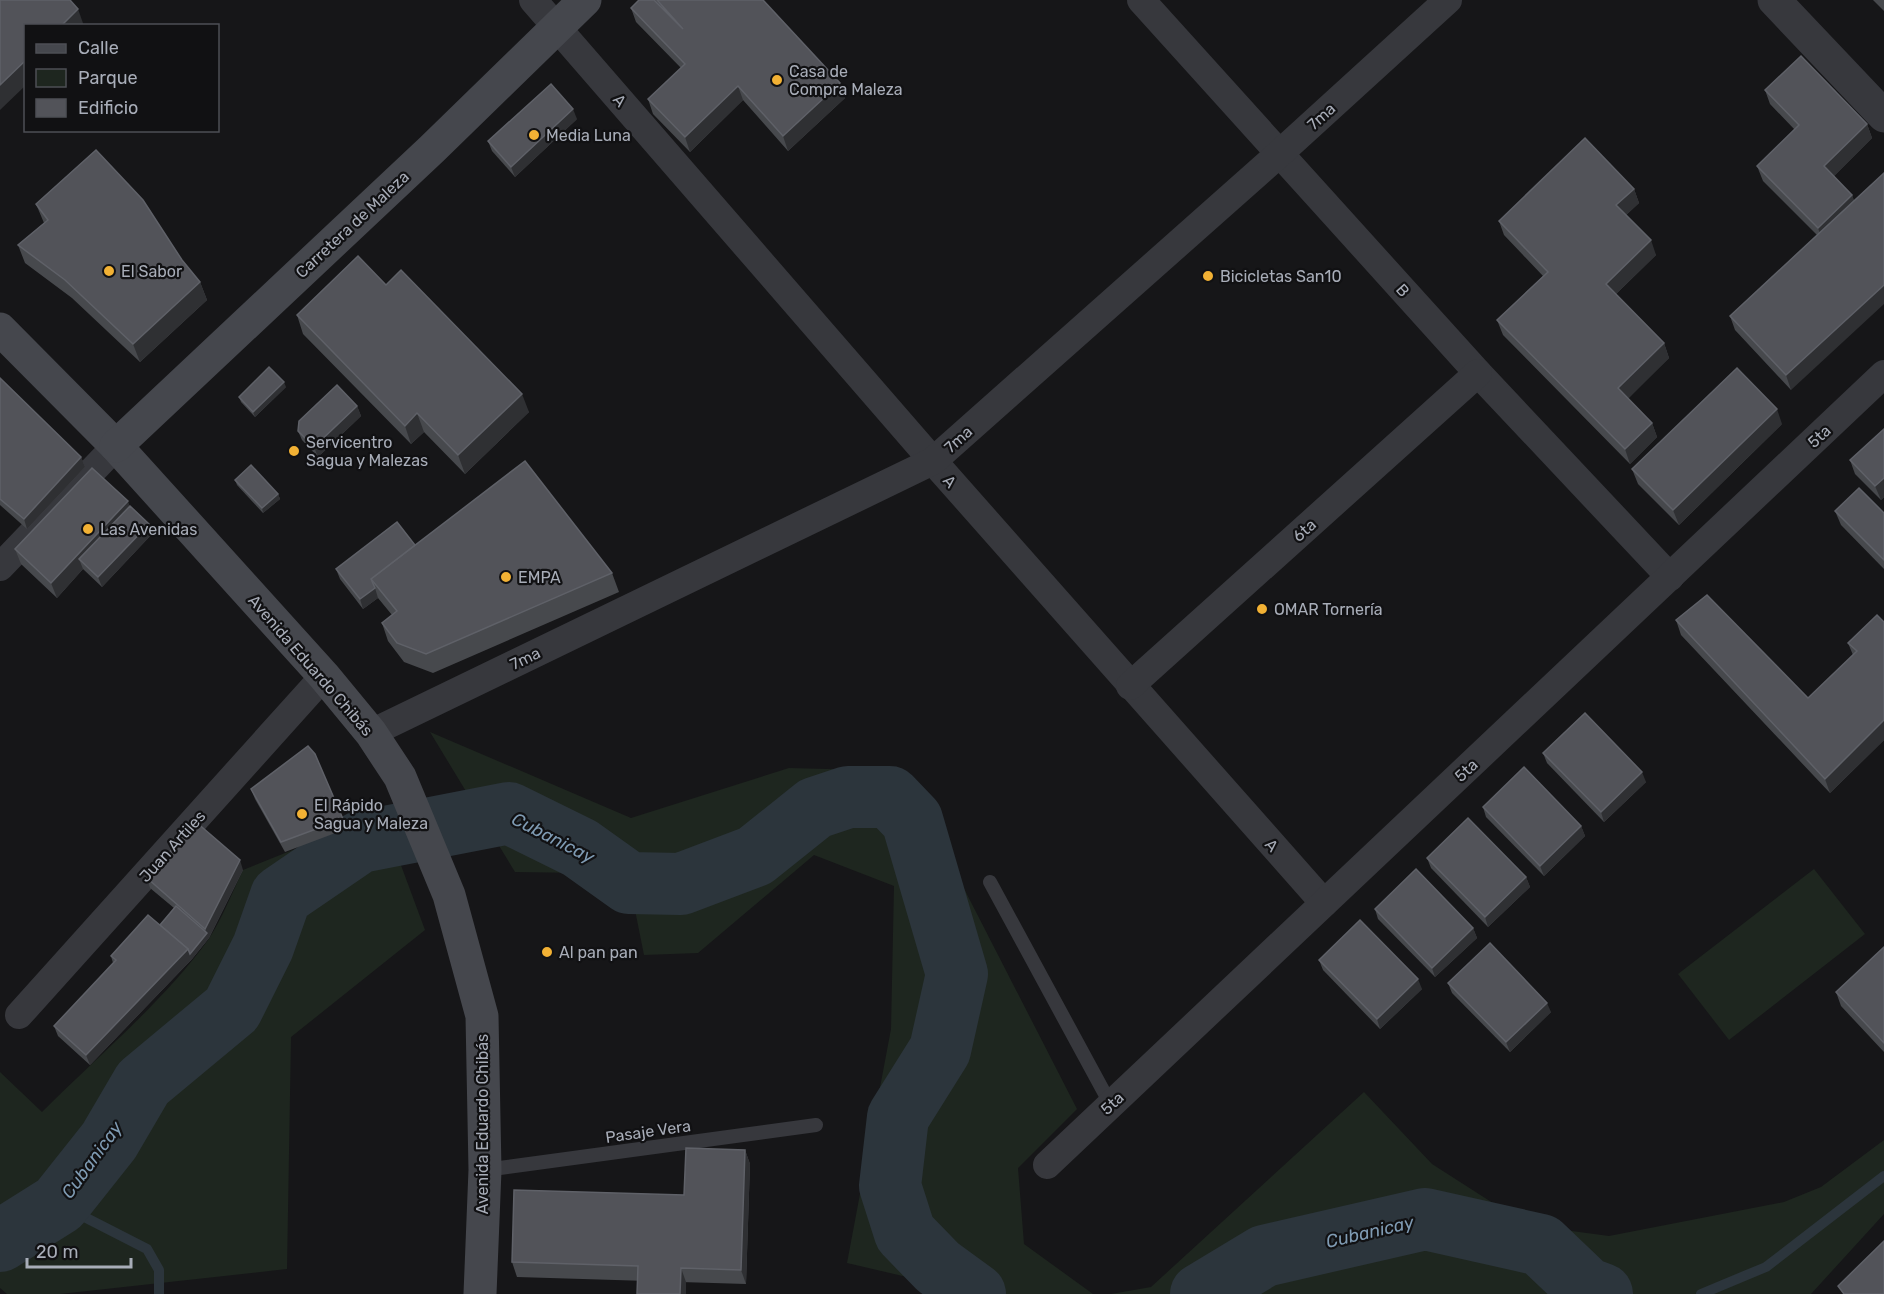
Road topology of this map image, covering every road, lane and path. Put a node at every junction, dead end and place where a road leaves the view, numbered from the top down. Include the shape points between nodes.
1 (533, 0) edge
2 (585, 0) edge
3 (1141, 0) edge
4 (1448, 0) edge
5 (1774, 0) edge
6 (557, 27) junction
7 (1884, 116) edge
8 (1280, 154) junction
9 (0, 329) edge
10 (1478, 373) junction
11 (1884, 374) edge
12 (116, 446) junction
13 (933, 461) junction
14 (0, 567) edge
15 (1670, 577) junction
16 (324, 676) junction
17 (1130, 686) junction
18 (371, 733) junction
19 (990, 882) dead end
20 (1324, 903) junction
21 (19, 1015) dead end
22 (1111, 1105) junction
23 (816, 1125) dead end
24 (1047, 1165) dead end
25 (485, 1170) junction
26 (480, 1294) edge

1 - 6 street, A
2 - 6 main road, Carretera de Maleza
3 - 8 street, B
4 - 8 street, 7ma
5 - 7 street
6 - 12 main road, Carretera de Maleza
6 - 13 street, A
8 - 10 street, B
8 - 13 street, 7ma
9 - 12 main road, Avenida Eduardo Chibás
10 - 15 street, B
10 - 17 street, 6ta
11 - 15 street, 5ta
12 - 14 street
12 - 16 main road, Avenida Eduardo Chibás
13 - 17 street, A
13 - 18 street, 7ma
15 - 20 street, 5ta
16 - 18 main road, Avenida Eduardo Chibás
16 - 21 street, Juan Artiles
17 - 20 street, A
18 - 25 main road, Avenida Eduardo Chibás via 400,777 448,895 482,1016
19 - 22 lane
20 - 22 street, 5ta
22 - 24 street, 5ta
23 - 25 lane, Pasaje Vera
25 - 26 main road, Avenida Eduardo Chibás

